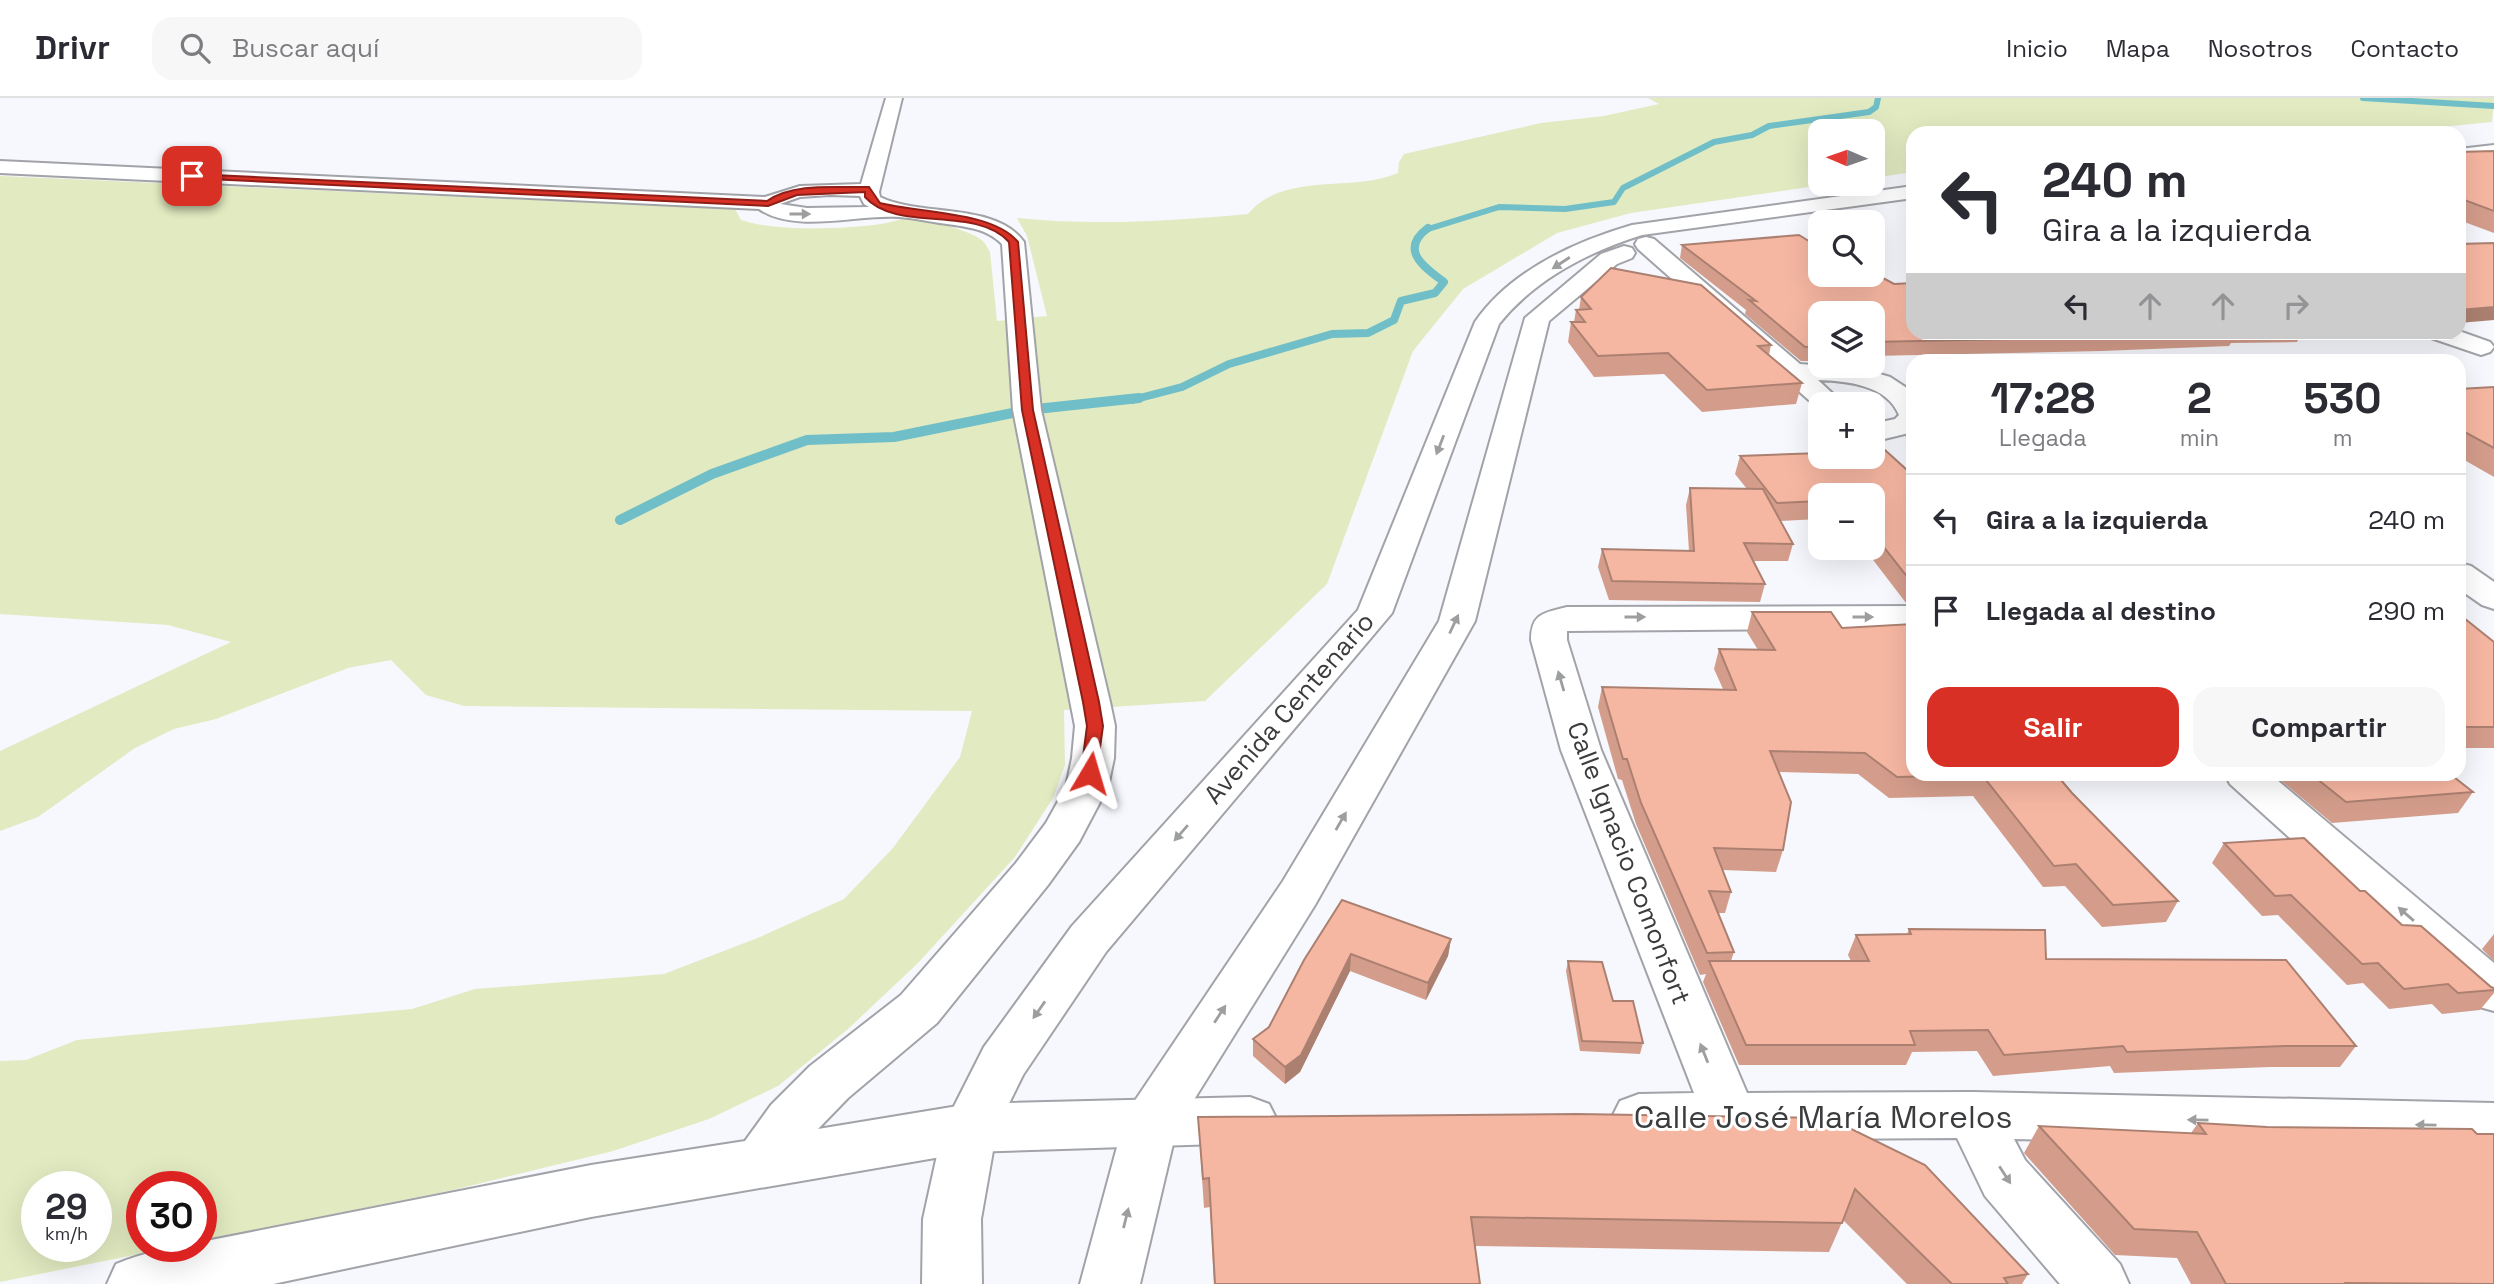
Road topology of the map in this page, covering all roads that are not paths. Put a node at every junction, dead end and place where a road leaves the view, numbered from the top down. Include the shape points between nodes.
1 (894, 98) edge
2 (2494, 132) edge
3 (2470, 135) dead end
4 (2494, 150) edge
5 (2466, 153) edge
6 (0, 167) edge
7 (869, 190) junction
8 (1906, 193) edge
9 (768, 203) junction
10 (902, 211) junction
11 (1808, 226) edge
12 (1646, 244) junction
13 (2458, 340) edge
14 (2491, 353) edge
15 (2466, 363) edge
16 (1793, 372) junction
17 (1816, 392) edge
18 (1906, 394) edge
19 (1906, 424) edge
20 (1885, 430) edge
21 (2466, 578) edge
22 (2494, 599) edge
23 (2466, 601) edge
24 (1906, 617) edge
25 (2253, 781) edge
26 (2494, 992) edge
27 (1973, 1115) junction
28 (1730, 1116) junction
29 (1592, 1117) edge
30 (1303, 1119) edge
31 (1151, 1121) junction
32 (2494, 1126) edge
33 (970, 1128) junction
34 (761, 1164) junction
35 (137, 1284) edge
36 (952, 1284) edge
37 (1110, 1284) edge
38 (2099, 1284) edge

1 - 7 street
2 - 3 street
4 - 5 street
6 - 9 street
7 - 9 street via 797,192
7 - 10 street via 877,205
8 -> 33 street, Avenida Centenario via 1639,229 1605,238 1513,293 1496,309 1487,322 1374,613 1088,939 1003,1062
9 -> 10 street via 772,210 790,214
10 - 34 street via 983,224 1005,233 1013,242 1027,410 1091,702 1093,758 1087,787 1064,831 1032,874 919,1009 829,1082 790,1121
11 - 12 street
12 - 16 street
31 -> 12 street via 1299,893 1457,621 1537,318 1609,258
13 - 14 street
14 - 15 street
16 - 17 street
16 - 18 street via 1834,372
19 - 20 street
21 - 22 street
22 - 23 street
28 -> 24 street, Calle Ignacio Comonfort via 1581,750 1549,640 1549,625 1567,618
26 -> 25 street
27 - 28 street, Calle José María Morelos
32 -> 27 street, Calle José María Morelos
27 -> 38 street via 2005,1178
28 - 29 street, Calle José María Morelos
30 - 31 street
31 - 33 street
37 -> 31 street
33 - 34 street
33 - 36 street, Avenida Centenario via 952,1219
34 - 35 street via 592,1191

